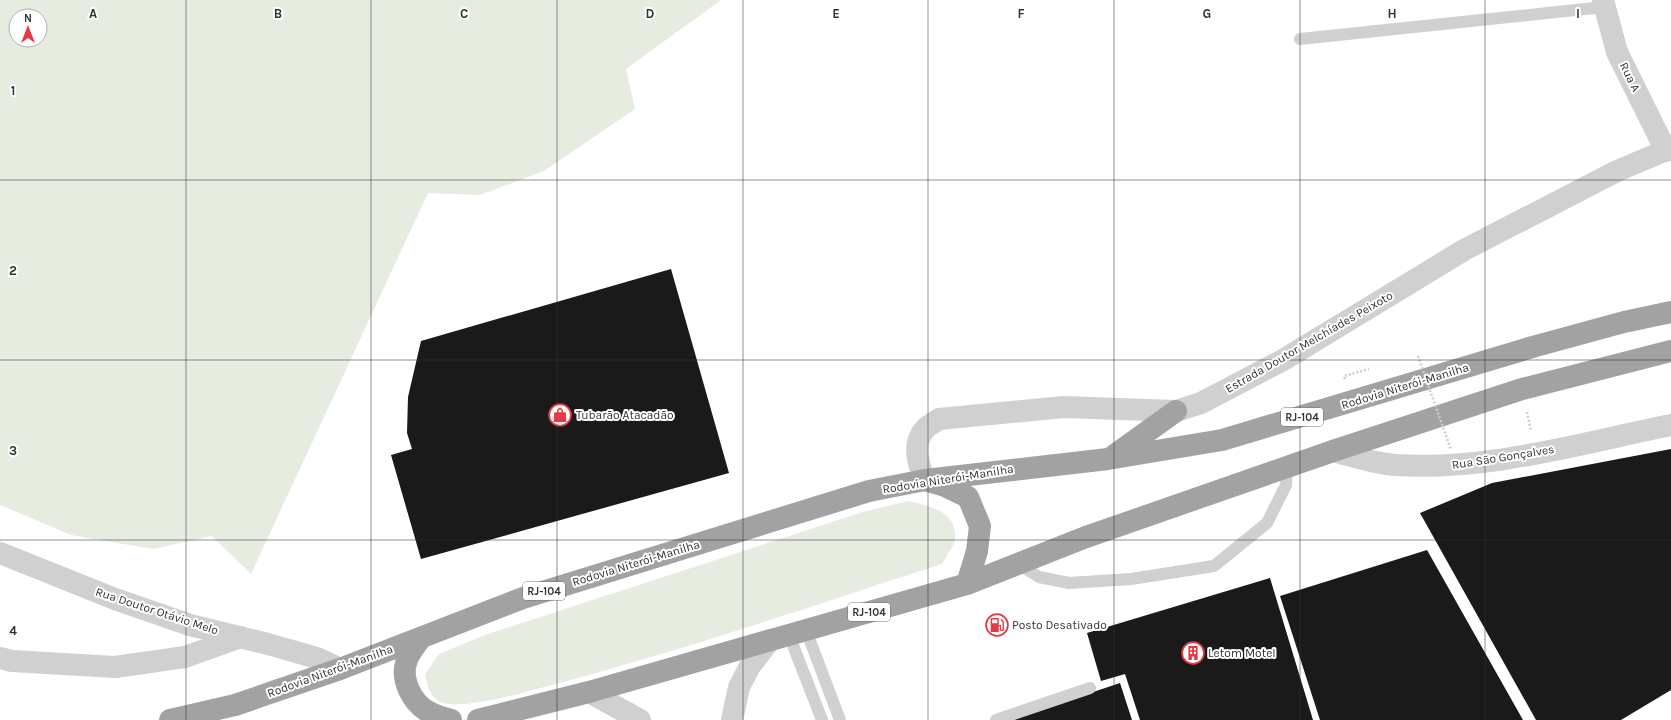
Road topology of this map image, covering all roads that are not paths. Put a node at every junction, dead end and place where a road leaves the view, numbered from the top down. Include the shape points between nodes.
1 (1604, 4) edge
2 (1300, 39) dead end
3 (1668, 149) edge
4 (1671, 312) edge
5 (1671, 352) edge
6 (1176, 411) junction
7 (1671, 424) edge
8 (1333, 451) junction
9 (1108, 459) junction
10 (1287, 467) junction
11 (925, 480) junction
12 (0, 553) edge
13 (1018, 564) junction
14 (967, 584) junction
15 (788, 635) junction
16 (241, 637) junction
17 (420, 639) junction
18 (0, 658) edge
19 (340, 669) junction
20 (1090, 688) dead end
21 (588, 692) junction
22 (170, 720) edge
23 (451, 720) edge
24 (478, 720) edge
25 (640, 720) edge
26 (732, 720) edge
27 (822, 720) edge
28 (840, 720) edge
29 (996, 720) edge

1 - 2 lane
1 - 3 street, Rua A via 1617,52
3 - 6 street, Estrada Doutor Melchíades Peixoto via 1617,171 1464,250 1283,360 1201,403
4 - 9 highway, Rodovia Niterói-Manilha / RJ-104 via 1536,346 1222,440
5 - 8 highway, RJ-104 via 1522,389
6 - 9 highway
6 - 11 street, Estrada Doutor Melchíades Peixoto via 1064,407 939,420 925,428 918,442 917,459
7 - 8 street, Rua São Gonçalves via 1532,454 1450,466 1394,465
8 - 10 highway, RJ-104
9 - 11 highway, Rodovia Niterói-Manilha / RJ-104
10 - 13 highway, RJ-104
10 - 13 lane via 1286,485 1267,523 1214,566 1131,579 1069,583 1039,577
11 - 14 highway via 968,497 980,526 977,551
11 - 17 highway, Rodovia Niterói-Manilha / RJ-104 via 869,491 523,598
12 - 16 street, Rua Doutor Otávio Melo via 114,599 190,625
13 - 14 highway, RJ-104
14 - 15 highway, RJ-104
15 - 21 highway, RJ-104
15 - 26 street via 750,666 739,687
15 - 27 lane
15 - 28 lane
16 - 18 street via 185,657 115,667 12,661
16 - 19 street, Rua Doutor Otávio Melo via 317,658
17 - 19 highway, Rodovia Niterói-Manilha / RJ-104
17 - 23 highway via 406,663 407,685 414,699 427,711
19 - 22 highway, Rodovia Niterói-Manilha / RJ-104 via 235,705
20 - 29 lane
21 - 24 highway, RJ-104
21 - 25 street

